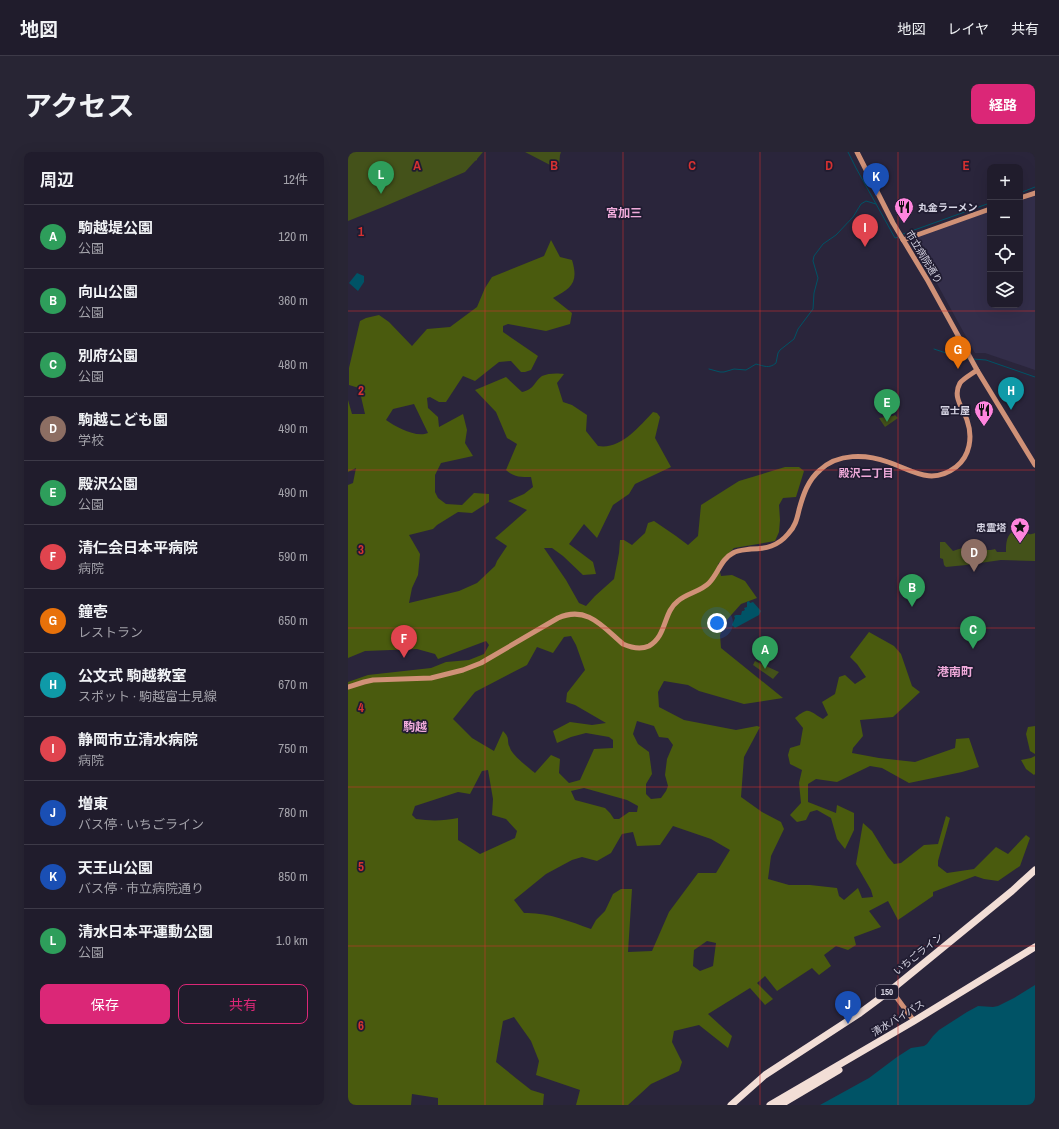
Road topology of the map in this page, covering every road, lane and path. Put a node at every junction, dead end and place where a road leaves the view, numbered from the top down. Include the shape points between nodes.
1 (857, 152) edge
2 (1035, 193) edge
3 (1023, 197) edge
4 (987, 210) edge
5 (903, 240) junction
6 (977, 370) junction
7 (1035, 465) edge
8 (348, 687) edge
9 (1035, 870) edge
10 (1035, 947) edge
11 (1035, 952) edge
12 (891, 990) junction
13 (934, 1014) junction
14 (914, 1021) junction
15 (732, 1105) edge
16 (770, 1105) edge
17 (780, 1105) edge

1 - 5 street, 市立病院通り
2 - 3 street
4 - 5 street
5 - 6 street, 市立病院通り
6 - 7 street, 市立病院通り
6 - 8 street via 961,383 958,390 958,399 970,431 970,441 965,457 954,468 936,476 925,476 889,462 858,456 841,458 824,466 808,485 795,524 783,540 765,548 734,552 724,560 705,586 675,603 660,636 643,648 623,644 591,618 572,614 558,618 481,663 463,670 431,678 373,680
9 - 12 highway, いちごライン / 150
10 - 14 highway, 清水バイパス
11 - 13 highway, 清水バイパス
12 - 14 street
12 - 15 highway, いちごライン / 150 via 765,1075
13 - 14 highway
13 - 17 highway, 清水バイパス
14 - 16 highway, 清水バイパス

